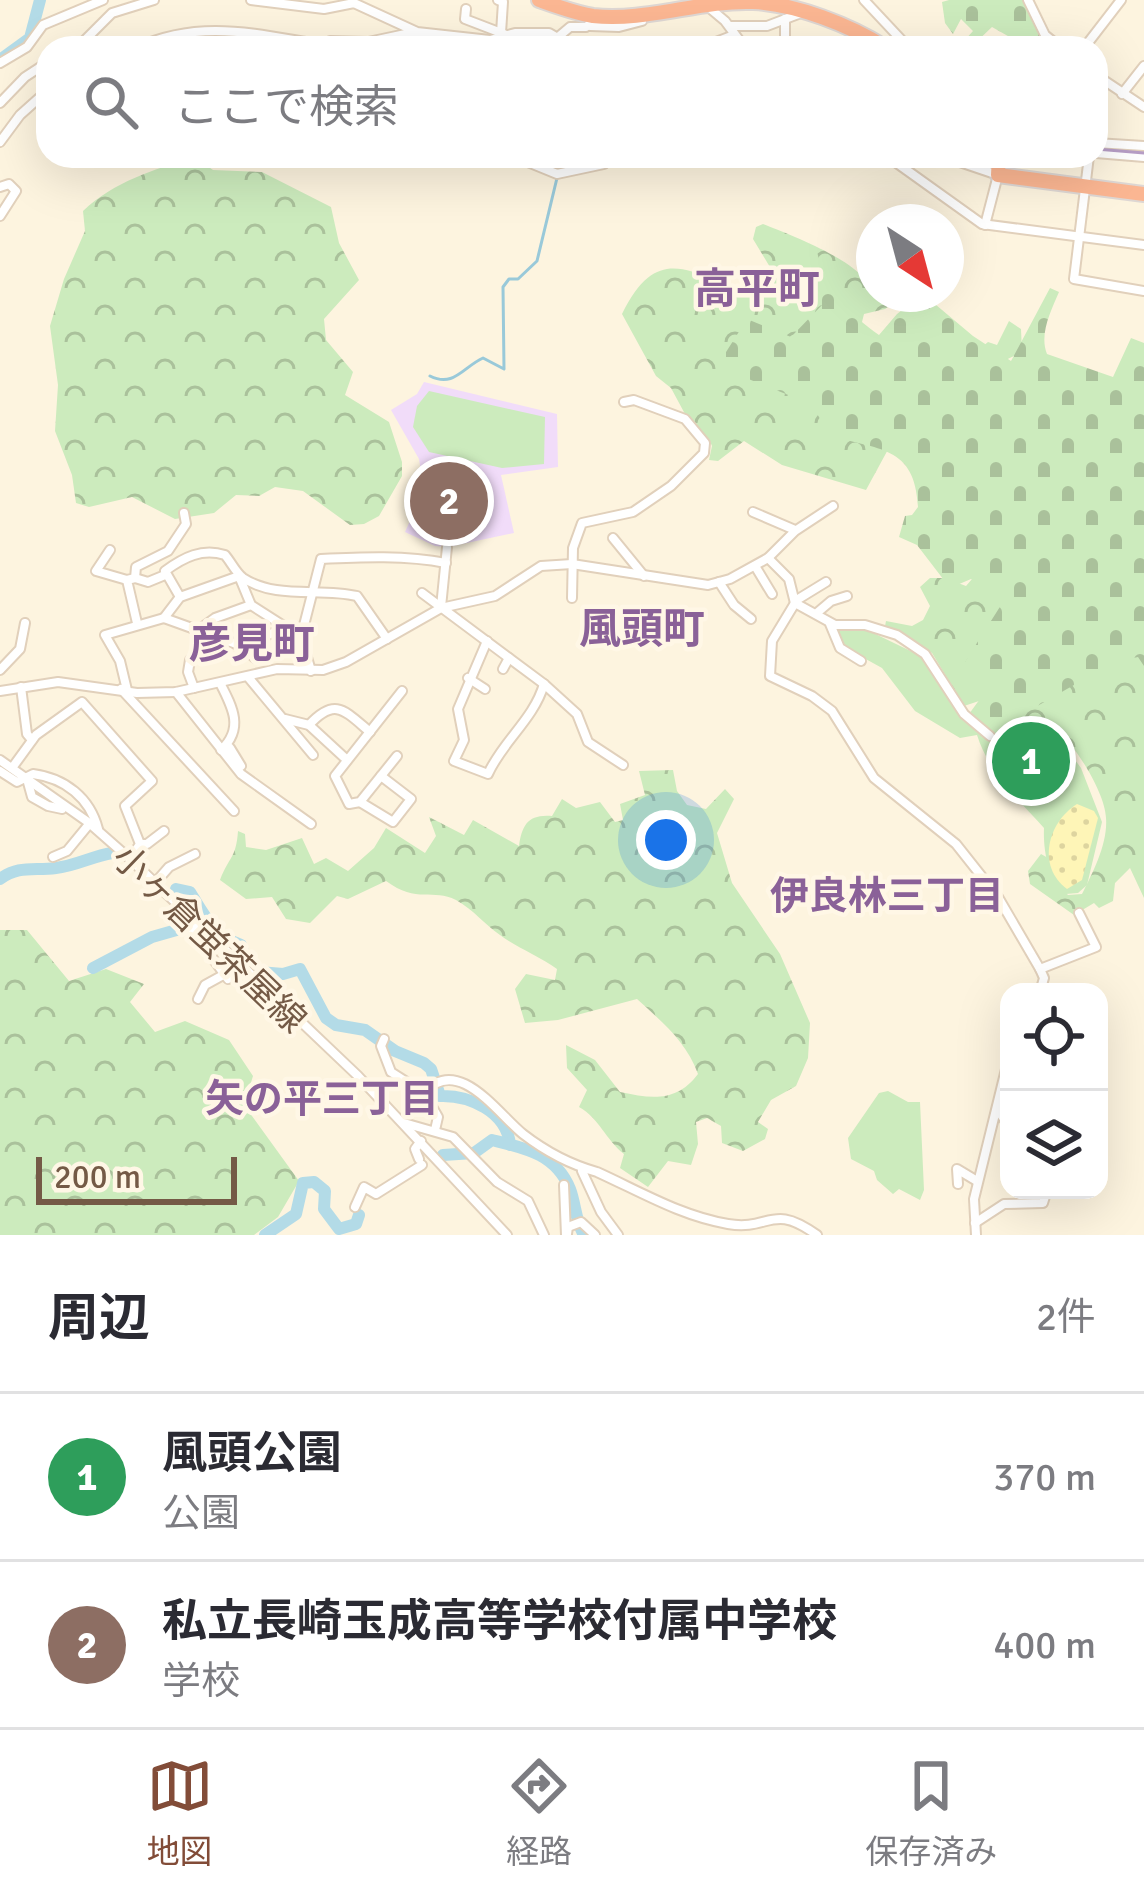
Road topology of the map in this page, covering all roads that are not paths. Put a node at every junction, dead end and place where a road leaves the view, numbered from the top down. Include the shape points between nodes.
1 (103, 0) edge
2 (154, 0) edge
3 (251, 0) edge
4 (539, 0) edge
5 (864, 0) edge
6 (1028, 0) edge
7 (1121, 0) edge
8 (288, 3) edge
9 (705, 4) junction
10 (501, 5) edge
11 (466, 9) dead end
12 (801, 14) junction
13 (785, 19) junction
14 (591, 21) junction
15 (732, 30) junction
16 (417, 32) junction
17 (504, 34) junction
18 (561, 34) junction
19 (1045, 35) edge
20 (89, 36) edge
21 (163, 36) edge
22 (280, 36) edge
23 (397, 36) edge
24 (454, 36) edge
25 (499, 36) edge
26 (565, 36) edge
27 (721, 36) edge
28 (736, 36) edge
29 (785, 36) edge
30 (864, 36) edge
31 (898, 36) edge
32 (1093, 36) edge
33 (0, 63) edge
34 (1144, 66) edge
35 (36, 70) edge
36 (1108, 84) edge
37 (1121, 94) junction
38 (36, 100) edge
39 (0, 103) edge
40 (1144, 107) edge
41 (0, 142) edge
42 (1108, 144) edge
43 (1144, 146) edge
44 (1108, 155) edge
45 (1144, 157) edge
46 (542, 168) edge
47 (585, 168) edge
48 (903, 168) edge
49 (977, 168) edge
50 (998, 168) edge
51 (1090, 168) edge
52 (998, 175) junction
53 (0, 187) edge
54 (1086, 188) junction
55 (1144, 194) edge
56 (0, 215) edge
57 (985, 225) junction
58 (1078, 236) junction
59 (1144, 245) edge
60 (1144, 292) edge
61 (624, 402) dead end
62 (833, 506) dead end
63 (184, 512) dead end
64 (753, 512) dead end
65 (796, 531) junction
66 (613, 538) dead end
67 (447, 547) dead end
68 (110, 550) dead end
69 (768, 558) junction
70 (446, 562) junction
71 (572, 564) junction
72 (755, 566) junction
73 (165, 575) junction
74 (239, 576) junction
75 (644, 576) junction
76 (131, 579) junction
77 (719, 582) junction
78 (826, 582) dead end
79 (312, 592) junction
80 (422, 593) dead end
81 (772, 594) dead end
82 (847, 596) dead end
83 (180, 597) junction
84 (572, 598) dead end
85 (795, 602) junction
86 (251, 605) junction
87 (441, 608) junction
88 (818, 612) junction
89 (164, 618) junction
90 (751, 619) dead end
91 (830, 622) junction
92 (25, 623) dead end
93 (137, 623) junction
94 (286, 628) junction
95 (197, 631) junction
96 (387, 639) junction
97 (487, 641) junction
98 (302, 642) junction
99 (238, 645) junction
100 (255, 658) junction
101 (509, 658) junction
102 (190, 660) dead end
103 (861, 661) dead end
104 (503, 669) dead end
105 (0, 670) edge
106 (311, 671) junction
107 (262, 672) junction
108 (248, 677) junction
109 (468, 678) junction
110 (220, 683) junction
111 (544, 684) junction
112 (21, 687) junction
113 (194, 688) junction
114 (124, 689) junction
115 (485, 689) dead end
116 (0, 691) edge
117 (402, 691) dead end
118 (176, 692) junction
119 (284, 719) junction
120 (309, 725) junction
121 (370, 732) junction
122 (235, 736) junction
123 (990, 736) dead end
124 (32, 740) junction
125 (221, 750) junction
126 (313, 755) dead end
127 (397, 756) dead end
128 (0, 760) edge
129 (346, 760) junction
130 (623, 765) dead end
131 (242, 766) dead end
132 (13, 768) junction
133 (0, 772) edge
134 (381, 776) junction
135 (27, 778) junction
136 (360, 802) junction
137 (62, 808) dead end
138 (234, 812) dead end
139 (89, 823) junction
140 (311, 824) dead end
141 (98, 831) junction
142 (164, 831) dead end
143 (140, 844) junction
144 (195, 854) dead end
145 (53, 857) dead end
146 (130, 859) junction
147 (155, 883) junction
148 (1079, 913) dead end
149 (197, 925) junction
150 (1040, 969) junction
151 (1043, 983) edge
152 (198, 999) dead end
153 (382, 1042) dead end
154 (431, 1087) junction
155 (1002, 1091) edge
156 (998, 1112) junction
157 (1000, 1115) edge
158 (403, 1122) junction
159 (435, 1130) junction
160 (421, 1141) junction
161 (582, 1171) junction
162 (977, 1181) junction
163 (958, 1184) dead end
164 (563, 1185) dead end
165 (1042, 1199) edge
166 (355, 1208) dead end
167 (974, 1223) junction
168 (507, 1235) edge
169 (544, 1235) edge
170 (566, 1235) edge
171 (595, 1235) edge
172 (618, 1235) edge
173 (817, 1235) edge
174 (976, 1235) edge

1 - 33 street via 38,28 27,47
2 - 20 street via 112,13
3 - 8 street
4 - 14 highway
5 - 31 street
6 - 19 street
7 - 32 street
8 - 16 street via 355,3
9 - 12 highway via 761,2
9 - 14 highway
9 - 15 street
10 - 17 street
11 - 17 street via 465,19
12 - 13 street
12 - 30 highway
13 - 15 street
13 - 29 street
14 - 18 street
15 - 27 street
15 - 28 street
16 - 23 street
16 - 24 street
17 - 18 street
17 - 25 street
18 - 26 street
21 - 22 street via 208,29
34 - 37 street
35 - 39 street
36 - 37 street
37 - 40 street
38 - 41 street
42 - 43 street
44 - 45 street
46 - 47 street
48 - 57 street
49 - 52 street
50 - 52 highway
51 - 54 street
52 - 54 highway
52 - 57 street
53 - 56 street via 16,191
54 - 55 highway
54 - 58 street
57 - 58 street
58 - 59 street
58 - 60 street via 1074,279
61 - 71 street via 685,419 704,453 633,512 585,520
62 - 65 street
63 - 76 street via 186,524 168,551 136,567
64 - 65 street
65 - 69 street
66 - 75 street
67 - 70 street
68 - 76 street via 96,571
69 - 72 street
69 - 85 street via 789,579
70 - 79 street via 321,559
70 - 87 street
71 - 75 street
71 - 84 street
71 - 87 street via 541,566 494,596
72 - 77 street
72 - 81 street
73 - 74 street via 205,551 225,555
73 - 76 street
73 - 83 street
74 - 79 street via 278,594
74 - 83 street
74 - 86 street
75 - 77 street
76 - 93 street
77 - 90 street
78 - 85 street
79 - 96 street via 357,596
79 - 98 street
80 - 87 street
82 - 88 street
83 - 89 street
85 - 88 street
85 - 150 street via 772,641 770,676 832,711 874,778 956,844
86 - 94 street
86 - 95 street
87 - 96 street
87 - 97 street
88 - 91 street
89 - 93 street
89 - 95 street
91 - 103 street via 840,648
91 - 123 street via 897,635 925,654 964,714
92 - 105 street via 20,649
93 - 114 street via 105,634
94 - 98 street
94 - 99 street
95 - 99 street
96 - 106 street
97 - 101 street
97 - 109 street
98 - 100 street
98 - 106 street
99 - 100 street
100 - 107 street
101 - 104 street
101 - 111 street
102 - 113 street
106 - 107 street
107 - 108 street
108 - 110 street
108 - 119 street
109 - 111 street via 458,709 464,744 454,761 488,774
109 - 115 street
110 - 113 street
110 - 122 street
111 - 130 street via 577,714 588,742
112 - 114 street
112 - 116 street
112 - 124 street
113 - 118 street
114 - 118 street
114 - 138 street
117 - 121 street
118 - 125 street
119 - 120 street
119 - 126 street
120 - 121 street via 331,707
120 - 129 street
121 - 129 street
122 - 125 street
122 - 131 street via 229,751
124 - 132 street
124 - 143 street via 82,702 152,782 125,806
125 - 140 street via 264,794
127 - 134 street
128 - 132 street, 小ヶ倉蛍茶屋線
129 - 136 street via 334,778 349,803
132 - 135 street, 小ヶ倉蛍茶屋線
133 - 135 street via 17,782
134 - 136 street
134 - 136 street via 411,799 394,822
135 - 137 street via 32,797
135 - 139 street, 小ヶ倉蛍茶屋線
135 - 141 street via 41,775 74,790
139 - 141 street, 小ヶ倉蛍茶屋線
139 - 145 street
141 - 146 street, 小ヶ倉蛍茶屋線
142 - 143 street
143 - 146 street
144 - 147 street
146 - 147 street, 小ヶ倉蛍茶屋線
147 - 149 street, 小ヶ倉蛍茶屋線
148 - 150 street via 1096,947
149 - 152 street via 190,929 227,977 205,985
149 - 158 street, 小ヶ倉蛍茶屋線
150 - 151 street
153 - 154 street via 391,1072
154 - 159 street
154 - 161 street via 459,1081
155 - 156 street
156 - 157 street
156 - 162 street
158 - 159 street
158 - 160 street, 小ヶ倉蛍茶屋線
159 - 169 street via 453,1136 497,1183 528,1202
160 - 166 street via 420,1162 376,1194 364,1187
160 - 168 street, 小ヶ倉蛍茶屋線
161 - 172 street
161 - 173 street via 690,1215 736,1225 785,1217
162 - 163 street via 957,1169
162 - 167 street
164 - 170 street
165 - 167 street via 1004,1204
167 - 174 street
170 - 171 street via 578,1223

